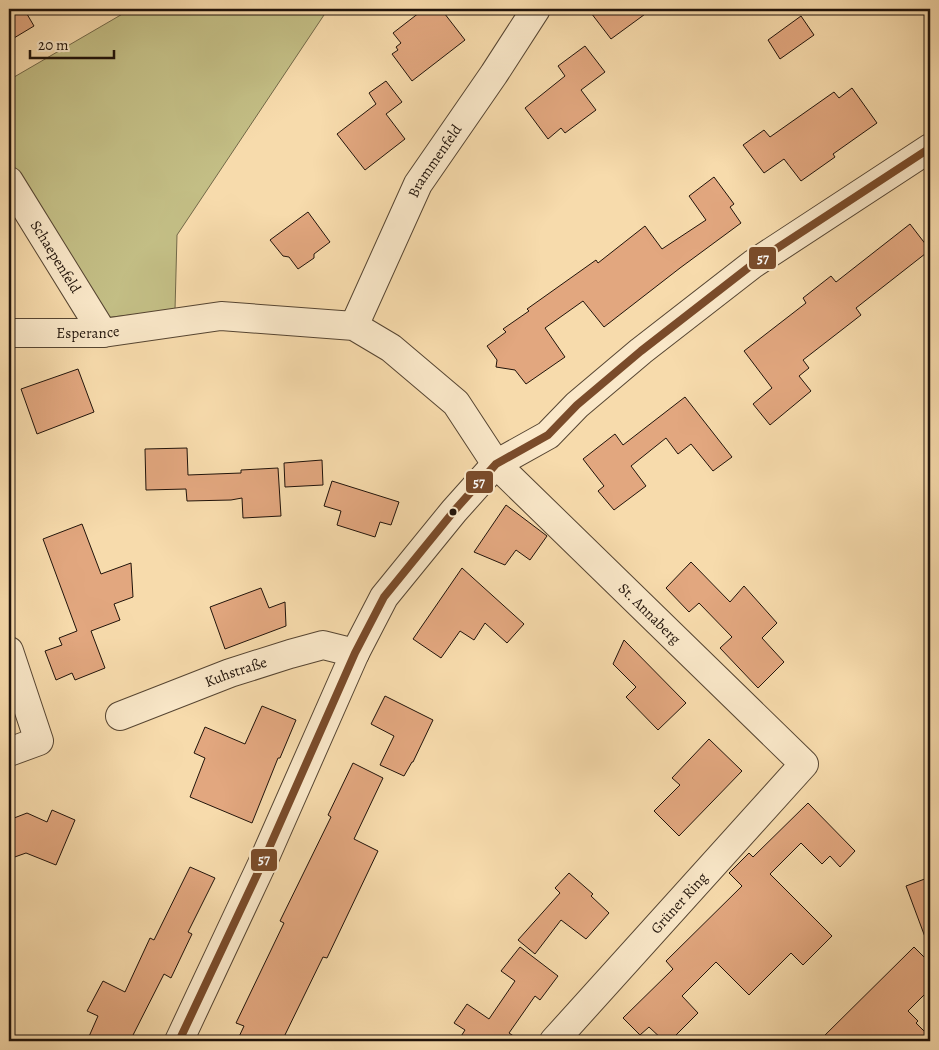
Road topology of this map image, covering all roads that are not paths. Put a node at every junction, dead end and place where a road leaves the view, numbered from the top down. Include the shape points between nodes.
1 (536, 9) edge
2 (930, 148) edge
3 (9, 181) edge
4 (354, 326) junction
5 (9, 333) edge
6 (103, 333) junction
7 (496, 464) junction
8 (9, 651) edge
9 (355, 653) junction
10 (120, 716) dead end
11 (9, 752) edge
12 (804, 764) joint
13 (179, 1041) edge
14 (554, 1041) edge

1 - 4 street, Brammenfeld via 418,184
2 - 7 street via 753,264 577,405 548,435
3 - 6 street, Schaepenfeld
4 - 6 street, Esperance via 221,316
4 - 7 street, Esperance via 391,348 456,403
5 - 6 street, Esperance
7 - 9 street via 384,597
7 - 12 street, St. Annaberg
8 - 11 street via 39,741
9 - 10 street, Kuhstraße via 323,645 230,673
9 - 13 street
12 - 14 street, Grüner Ring

